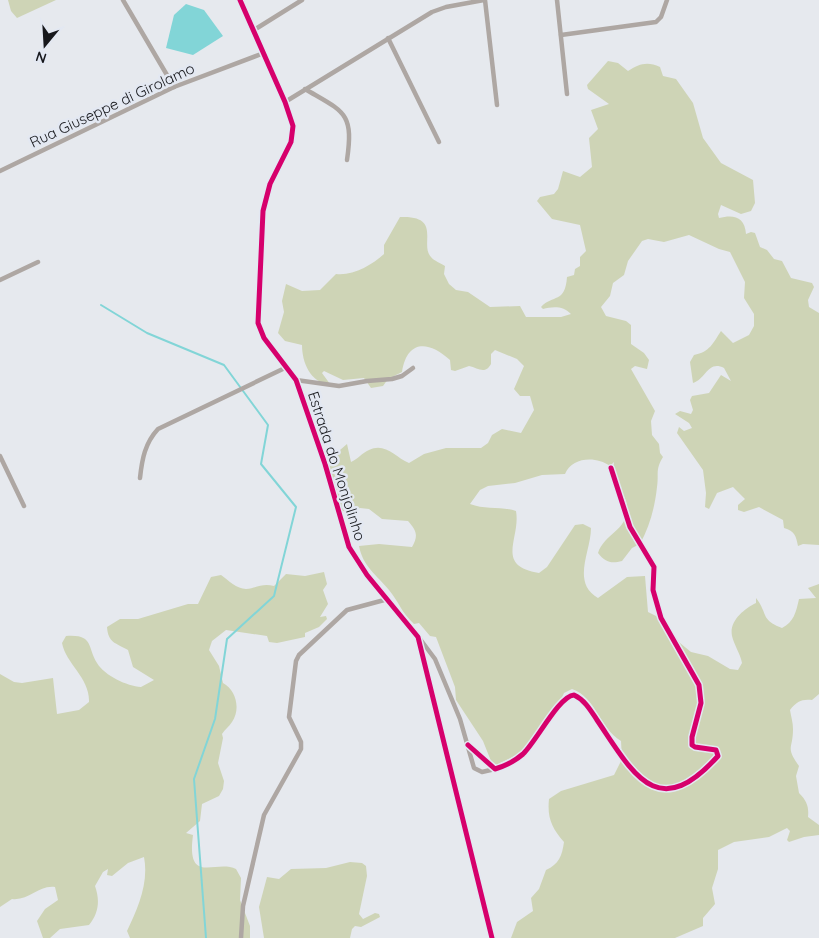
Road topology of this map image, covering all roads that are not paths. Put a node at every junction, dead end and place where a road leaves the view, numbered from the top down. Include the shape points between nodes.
1 (124, 0) edge
2 (240, 0) edge
3 (302, 0) edge
4 (484, 0) edge
5 (556, 0) edge
6 (667, 0) edge
7 (254, 30) junction
8 (561, 35) junction
9 (388, 38) junction
10 (264, 53) junction
11 (174, 86) junction
12 (305, 89) junction
13 (567, 94) dead end
14 (286, 102) junction
15 (497, 105) dead end
16 (440, 142) dead end
17 (347, 160) dead end
18 (0, 171) edge
19 (38, 262) dead end
20 (0, 280) edge
21 (287, 367) junction
22 (413, 368) dead end
23 (296, 380) junction
24 (0, 456) edge
25 (611, 468) dead end
26 (140, 478) dead end
27 (24, 506) dead end
28 (388, 599) junction
29 (418, 637) junction
30 (468, 745) junction
31 (495, 769) junction
32 (241, 938) edge
33 (492, 938) edge

1 - 11 street
2 - 7 street, Estrada do Monjolinho
3 - 7 street
4 - 9 street via 439,9
4 - 15 street
5 - 8 street
6 - 8 street via 656,22
7 - 10 street, Estrada do Monjolinho
8 - 13 street
9 - 12 street
9 - 16 street
10 - 11 street, Rua Giuseppe di Girolamo
10 - 14 street, Estrada do Monjolinho
11 - 18 street, Rua Giuseppe di Girolamo
12 - 14 street
12 - 17 street via 347,118 351,131
14 - 21 street, Estrada do Monjolinho via 293,135 270,184 263,211 258,323 264,338
19 - 20 street
21 - 23 street, Estrada do Monjolinho
21 - 26 street via 158,429 144,451
22 - 23 street via 392,379 339,386
23 - 28 street, Estrada do Monjolinho via 349,547
24 - 27 street
25 - 31 street via 630,527 654,567 653,590 661,618 701,694 692,745 716,750 718,756 681,785 664,789 649,786 629,767 588,707 574,695 564,700 522,755
28 - 29 street, Estrada do Monjolinho
28 - 32 street via 346,610 296,661 289,717 301,749 264,815 243,906
29 - 30 street via 435,658
29 - 33 street, Estrada do Monjolinho
30 - 31 street
30 - 31 street via 477,771

